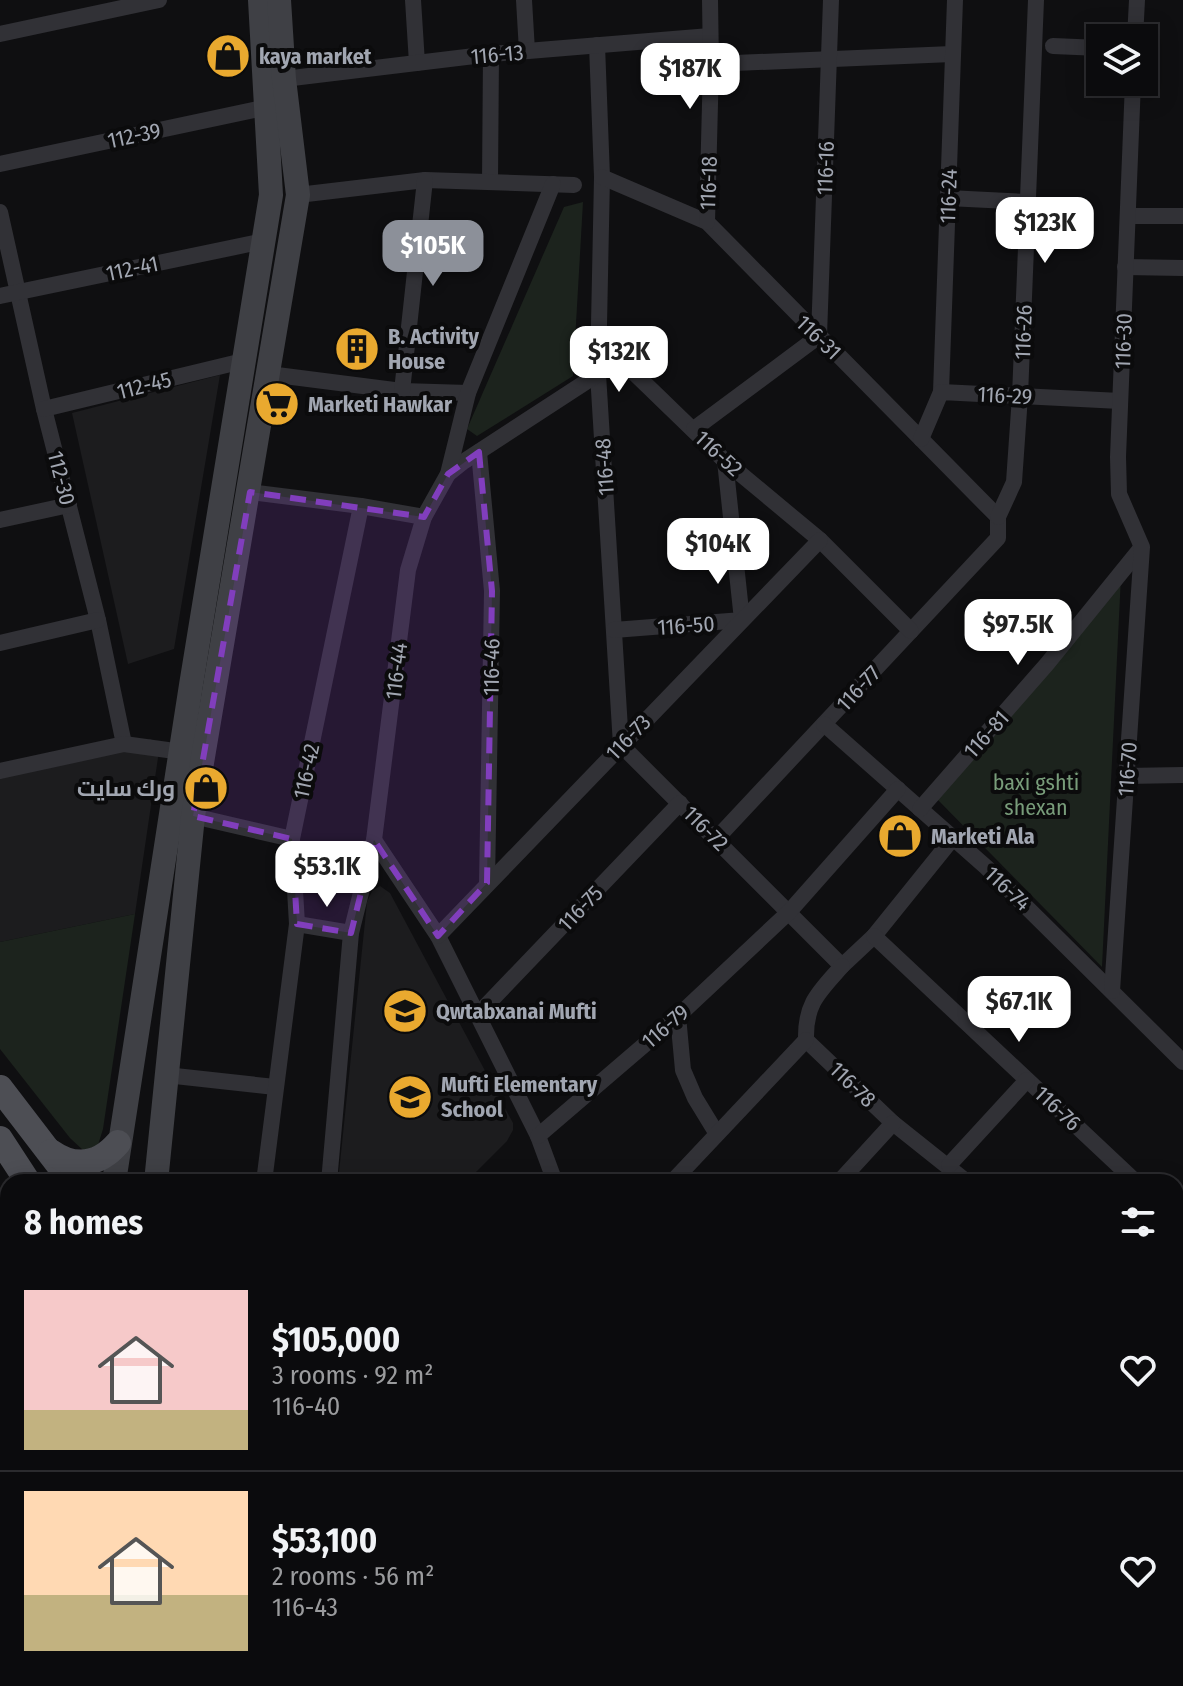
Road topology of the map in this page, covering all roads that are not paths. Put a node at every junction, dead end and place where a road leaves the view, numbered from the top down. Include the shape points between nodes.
1 (159, 0) edge
2 (260, 0) edge
3 (279, 0) edge
4 (413, 0) edge
5 (524, 0) edge
6 (710, 0) edge
7 (831, 0) edge
8 (955, 0) edge
9 (1036, 0) edge
10 (1137, 0) edge
11 (1136, 24) edge
12 (0, 34) edge
13 (710, 36) junction
14 (597, 45) junction
15 (1053, 46) dead end
16 (1086, 47) edge
17 (527, 51) junction
18 (491, 54) junction
19 (952, 54) junction
20 (829, 58) junction
21 (417, 63) junction
22 (711, 64) junction
23 (284, 79) junction
24 (1132, 96) edge
25 (268, 107) junction
26 (0, 164) edge
27 (602, 177) junction
28 (425, 180) junction
29 (490, 181) junction
30 (553, 184) junction
31 (574, 185) dead end
32 (298, 195) junction
33 (948, 198) junction
34 (1028, 202) junction
35 (0, 212) edge
36 (1128, 216) junction
37 (1183, 216) edge
38 (707, 222) junction
39 (264, 241) junction
40 (1125, 267) junction
41 (1183, 268) edge
42 (18, 292) junction
43 (0, 296) edge
44 (819, 336) junction
45 (598, 338) junction
46 (243, 361) junction
47 (269, 374) junction
48 (598, 374) junction
49 (402, 391) junction
50 (941, 392) junction
51 (468, 393) junction
52 (1020, 396) junction
53 (1120, 401) junction
54 (44, 409) junction
55 (694, 429) junction
56 (921, 439) junction
57 (479, 452) junction
58 (725, 461) junction
59 (448, 474) junction
60 (250, 492) junction
61 (69, 505) junction
62 (361, 506) junction
63 (424, 517) junction
64 (998, 517) junction
65 (0, 520) edge
66 (820, 540) junction
67 (1142, 547) junction
68 (98, 620) junction
69 (742, 620) junction
70 (614, 630) junction
71 (911, 631) junction
72 (0, 643) edge
73 (191, 685) junction
74 (216, 689) junction
75 (824, 724) junction
76 (124, 744) junction
77 (621, 745) junction
78 (182, 752) junction
79 (0, 771) edge
80 (1183, 775) edge
81 (1126, 776) junction
82 (898, 789) junction
83 (680, 803) junction
84 (920, 809) junction
85 (193, 816) junction
86 (717, 838) junction
87 (953, 838) junction
88 (292, 839) junction
89 (374, 840) junction
90 (487, 883) junction
91 (789, 912) junction
92 (297, 924) junction
93 (351, 933) junction
94 (438, 936) junction
95 (874, 936) junction
96 (842, 966) junction
97 (1112, 991) junction
98 (479, 1013) junction
99 (678, 1016) junction
100 (806, 1040) junction
101 (1183, 1062) edge
102 (166, 1075) junction
103 (1027, 1080) junction
104 (275, 1087) junction
105 (0, 1088) edge
106 (893, 1123) junction
107 (717, 1134) junction
108 (538, 1136) junction
109 (118, 1143) junction
110 (6, 1147) edge
111 (51, 1152) junction
112 (949, 1165) junction
113 (23, 1174) edge
114 (31, 1174) edge
115 (66, 1174) edge
116 (115, 1174) edge
117 (157, 1174) edge
118 (265, 1174) edge
119 (330, 1174) edge
120 (552, 1174) edge
121 (680, 1174) edge
122 (846, 1174) edge
123 (959, 1174) edge
124 (1127, 1174) edge

1 - 12 street
2 - 25 main road
3 - 23 main road
4 - 21 street
5 - 17 street
6 - 13 street, 116-18
7 - 20 street, 116-16
8 - 19 street, 116-24
9 - 34 street, 116-26
10 - 11 street
13 - 14 street, 116-13
13 - 22 street, 116-18
14 - 17 street, 116-13
14 - 27 street, 116-48
15 - 16 street
17 - 18 street, 116-13
18 - 21 street, 116-13
18 - 29 street
19 - 20 street
19 - 33 street, 116-24
20 - 22 street
20 - 44 street, 116-16
21 - 23 street, 116-13
22 - 38 street, 116-18
23 - 32 main road
24 - 36 street, 116-30
25 - 26 street, 112-39
25 - 39 main road via 271,195
27 - 38 street, 116-31
27 - 45 street, 116-48
28 - 29 street
28 - 32 street
28 - 49 street
29 - 30 street
30 - 31 street
30 - 51 street, 116-44
32 - 47 main road
33 - 34 street
33 - 50 street, 116-24
34 - 52 street, 116-26
35 - 42 street, 112-30
36 - 37 street
36 - 40 street, 116-30
38 - 44 street, 116-31
39 - 42 street, 112-41
39 - 46 main road
40 - 41 street
40 - 53 street, 116-30
42 - 43 street, 112-41
42 - 54 street, 112-30
44 - 55 street
44 - 56 street, 116-31
45 - 48 street, 116-48
45 - 55 street, 116-52
46 - 54 street, 112-45
46 - 73 main road
47 - 49 street
47 - 60 main road
48 - 57 street
48 - 70 street, 116-48
49 - 51 street
50 - 52 street, 116-29
50 - 56 street
51 - 59 street, 116-44
52 - 53 street, 116-29
52 - 64 street, 116-26 via 1014,482
53 - 67 street, 116-30 via 1119,494
54 - 61 street, 112-30
55 - 58 street, 116-52
56 - 64 street, 116-31
57 - 59 street
57 - 90 street, 116-46 via 492,591
58 - 66 street, 116-52
58 - 69 street, 116-50
59 - 63 street, 116-44
60 - 62 street
60 - 74 main road
61 - 65 street
61 - 68 street, 112-30
62 - 63 street
62 - 88 street, 116-42
63 - 89 street, 116-44 via 408,570
64 - 71 street, 116-77 via 998,538
66 - 69 street, 116-73
66 - 71 street, 116-52
67 - 81 street, 116-70
67 - 84 street, 116-81
68 - 72 street
68 - 76 street, 112-30
69 - 70 street, 116-50
69 - 77 street, 116-73
70 - 77 street, 116-48
71 - 75 street, 116-77
73 - 74 main road
73 - 78 main road
74 - 85 main road
75 - 82 street, 116-74
75 - 86 street, 116-77
76 - 78 street
76 - 79 street
77 - 83 street, 116-72
77 - 90 street, 116-73
78 - 109 main road
80 - 81 street
81 - 97 street, 116-70
82 - 84 street, 116-74
82 - 91 street, 116-79
83 - 86 street, 116-72
83 - 98 street, 116-75
84 - 87 street, 116-74
85 - 88 street
85 - 102 main road
86 - 91 street, 116-72
87 - 95 street
87 - 97 street, 116-74
88 - 92 street, 116-42
89 - 93 street, 116-44
89 - 94 street
90 - 94 street, 116-73
91 - 96 street
91 - 99 street, 116-79
92 - 93 street
92 - 104 street, 116-42
93 - 119 street, 116-44
94 - 98 street
95 - 96 street
95 - 103 street, 116-76
96 - 100 street via 812,1000
97 - 101 street, 116-74
98 - 108 street
99 - 107 street via 683,1070
99 - 108 street, 116-79
100 - 106 street, 116-78
100 - 107 street
102 - 104 street
102 - 117 main road
103 - 112 street
103 - 124 street, 116-76
104 - 118 street, 116-42
105 - 111 main road
106 - 112 street, 116-78
106 - 122 street
107 - 121 street
108 - 120 street
109 - 111 main road via 92,1162 70,1162
109 - 116 main road
110 - 113 main road
110 - 114 main road
111 - 115 main road
112 - 123 street, 116-78

